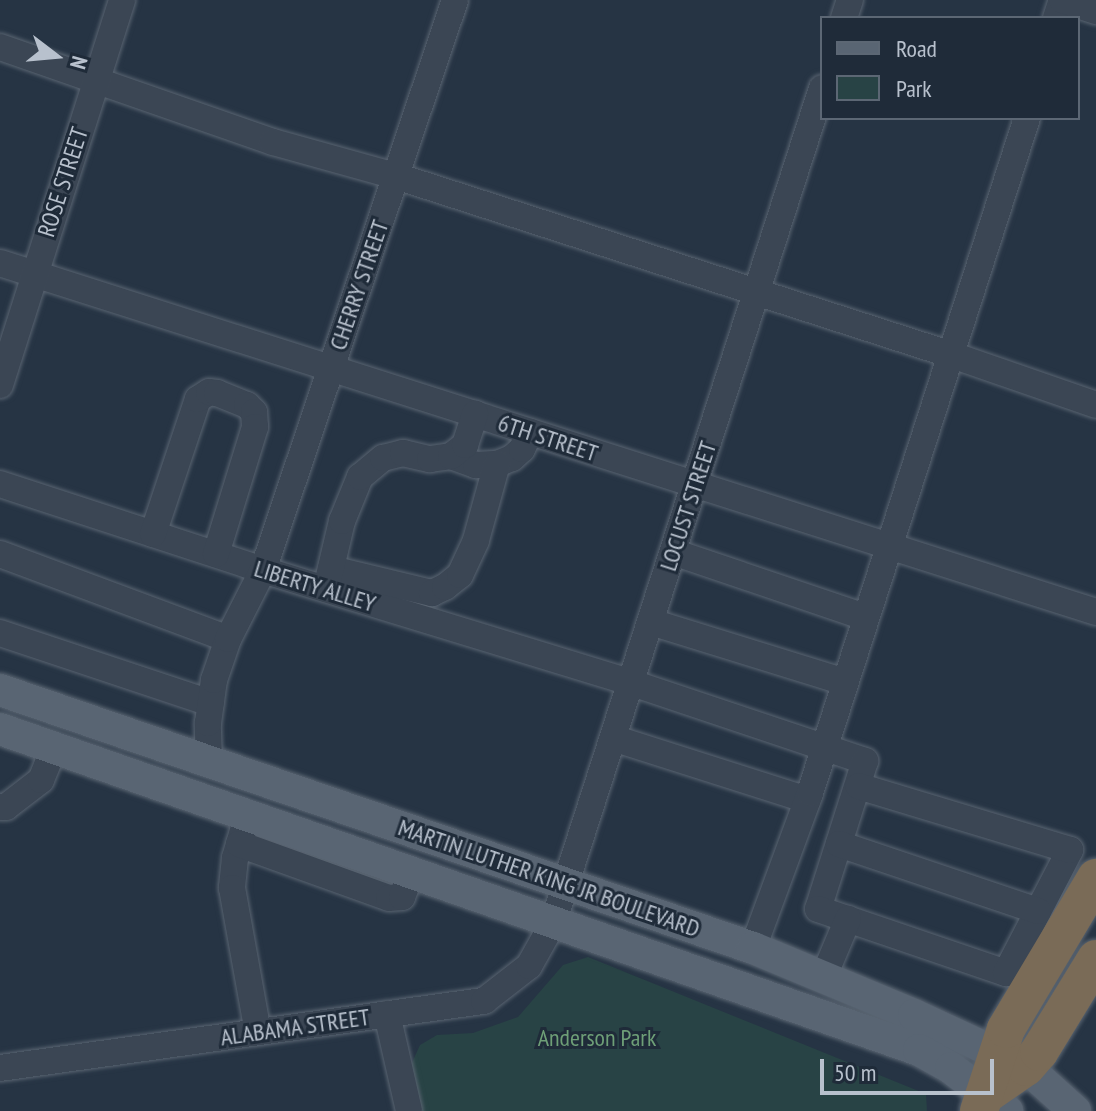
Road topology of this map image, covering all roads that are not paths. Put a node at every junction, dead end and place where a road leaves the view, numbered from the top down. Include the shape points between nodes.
1 (122, 0) edge
2 (455, 0) edge
3 (1062, 0) edge
4 (1096, 11) edge
5 (0, 47) edge
6 (96, 78) junction
7 (820, 94) edge
8 (1026, 120) edge
9 (396, 176) junction
10 (0, 263) edge
11 (34, 273) junction
12 (757, 292) junction
13 (952, 355) junction
14 (331, 369) junction
15 (0, 385) edge
16 (1096, 405) edge
17 (475, 414) junction
18 (530, 432) junction
19 (451, 456) junction
20 (497, 464) junction
21 (695, 485) junction
22 (3, 493) edge
23 (153, 534) junction
24 (888, 546) junction
25 (673, 552) junction
26 (0, 554) edge
27 (216, 554) junction
28 (263, 570) junction
29 (328, 579) junction
30 (1096, 612) edge
31 (865, 617) junction
32 (651, 622) junction
33 (0, 633) edge
34 (228, 639) junction
35 (845, 682) junction
36 (632, 683) junction
37 (0, 690) edge
38 (211, 703) junction
39 (0, 729) edge
40 (613, 738) junction
41 (825, 744) junction
42 (54, 748) junction
43 (209, 761) junction
44 (858, 786) junction
45 (200, 800) junction
46 (807, 800) junction
47 (0, 807) edge
48 (243, 830) junction
49 (839, 844) junction
50 (1096, 878) edge
51 (566, 884) junction
52 (1038, 911) junction
53 (848, 919) junction
54 (553, 923) junction
55 (753, 948) junction
56 (1096, 959) edge
57 (824, 976) junction
58 (387, 1014) junction
59 (258, 1032) junction
60 (1012, 1060) junction
61 (0, 1068) edge
62 (991, 1105) edge
63 (409, 1111) edge
64 (1075, 1111) edge

1 - 6 street, ROSE STREET
2 - 9 street, CHERRY STREET
3 - 4 street
5 - 6 street
6 - 9 street via 273,142
6 - 11 street, ROSE STREET
7 - 12 street, LOCUST STREET
8 - 13 street
9 - 12 street
9 - 14 street, CHERRY STREET
10 - 11 street, 6TH STREET
11 - 14 street, 6TH STREET
11 - 15 street
12 - 13 street
12 - 21 street, LOCUST STREET
13 - 16 street
13 - 24 street
14 - 17 street, 6TH STREET
14 - 28 street, CHERRY STREET
17 - 18 street, 6TH STREET
17 - 19 street via 465,445
18 - 20 street via 522,449
18 - 21 street, 6TH STREET
19 - 20 street via 476,465
19 - 29 street via 430,459 403,453 383,458 360,477 342,521
20 - 29 street via 476,540 460,575 445,587 432,593
21 - 24 street, 6TH STREET
21 - 25 street, LOCUST STREET
22 - 23 street, LIBERTY ALLEY
23 - 27 street, LIBERTY ALLEY
23 - 27 street via 198,399 217,393 247,405 254,412 255,427
24 - 30 street, 6TH STREET
24 - 31 street
25 - 31 street
25 - 32 street, LOCUST STREET
26 - 34 street
27 - 28 street, LIBERTY ALLEY
28 - 29 street, LIBERTY ALLEY
28 - 34 street, CHERRY STREET
29 - 36 street, LIBERTY ALLEY
31 - 35 street
32 - 35 street
32 - 36 street, LOCUST STREET
33 - 38 street
34 - 38 street, CHERRY STREET
35 - 41 street
36 - 40 street, LOCUST STREET
36 - 41 street, LIBERTY ALLEY
37 - 43 main road, MARTIN LUTHER KING JR BOULEVARD
38 - 43 street, CHERRY STREET
39 - 42 main road, MARTIN LUTHER KING JR BOULEVARD
40 - 46 street
40 - 51 street, LOCUST STREET
41 - 44 street, LIBERTY ALLEY via 865,761
41 - 46 street
42 - 45 main road, MARTIN LUTHER KING JR BOULEVARD
42 - 47 street via 41,780
43 - 45 main road
43 - 51 main road, MARTIN LUTHER KING JR BOULEVARD
44 - 49 street
44 - 52 street via 1070,850
45 - 48 main road, MARTIN LUTHER KING JR BOULEVARD
46 - 55 street
48 - 54 main road, MARTIN LUTHER KING JR BOULEVARD via 411,874
48 - 59 street via 232,888
49 - 52 street
49 - 53 street via 818,909
50 - 60 highway via 1006,1029
51 - 54 street, LOCUST STREET
51 - 55 main road, MARTIN LUTHER KING JR BOULEVARD
52 - 53 street via 1006,973
53 - 57 street
54 - 58 street, ALABAMA STREET via 529,966 484,1001
54 - 62 main road, MARTIN LUTHER KING JR BOULEVARD via 919,1050
55 - 57 main road, MARTIN LUTHER KING JR BOULEVARD
56 - 60 highway via 1039,1052
57 - 60 main road, MARTIN LUTHER KING JR BOULEVARD
58 - 59 street, ALABAMA STREET
58 - 63 street
59 - 61 street, ALABAMA STREET
60 - 62 highway
60 - 64 main road, MARTIN LUTHER KING JR BOULEVARD

